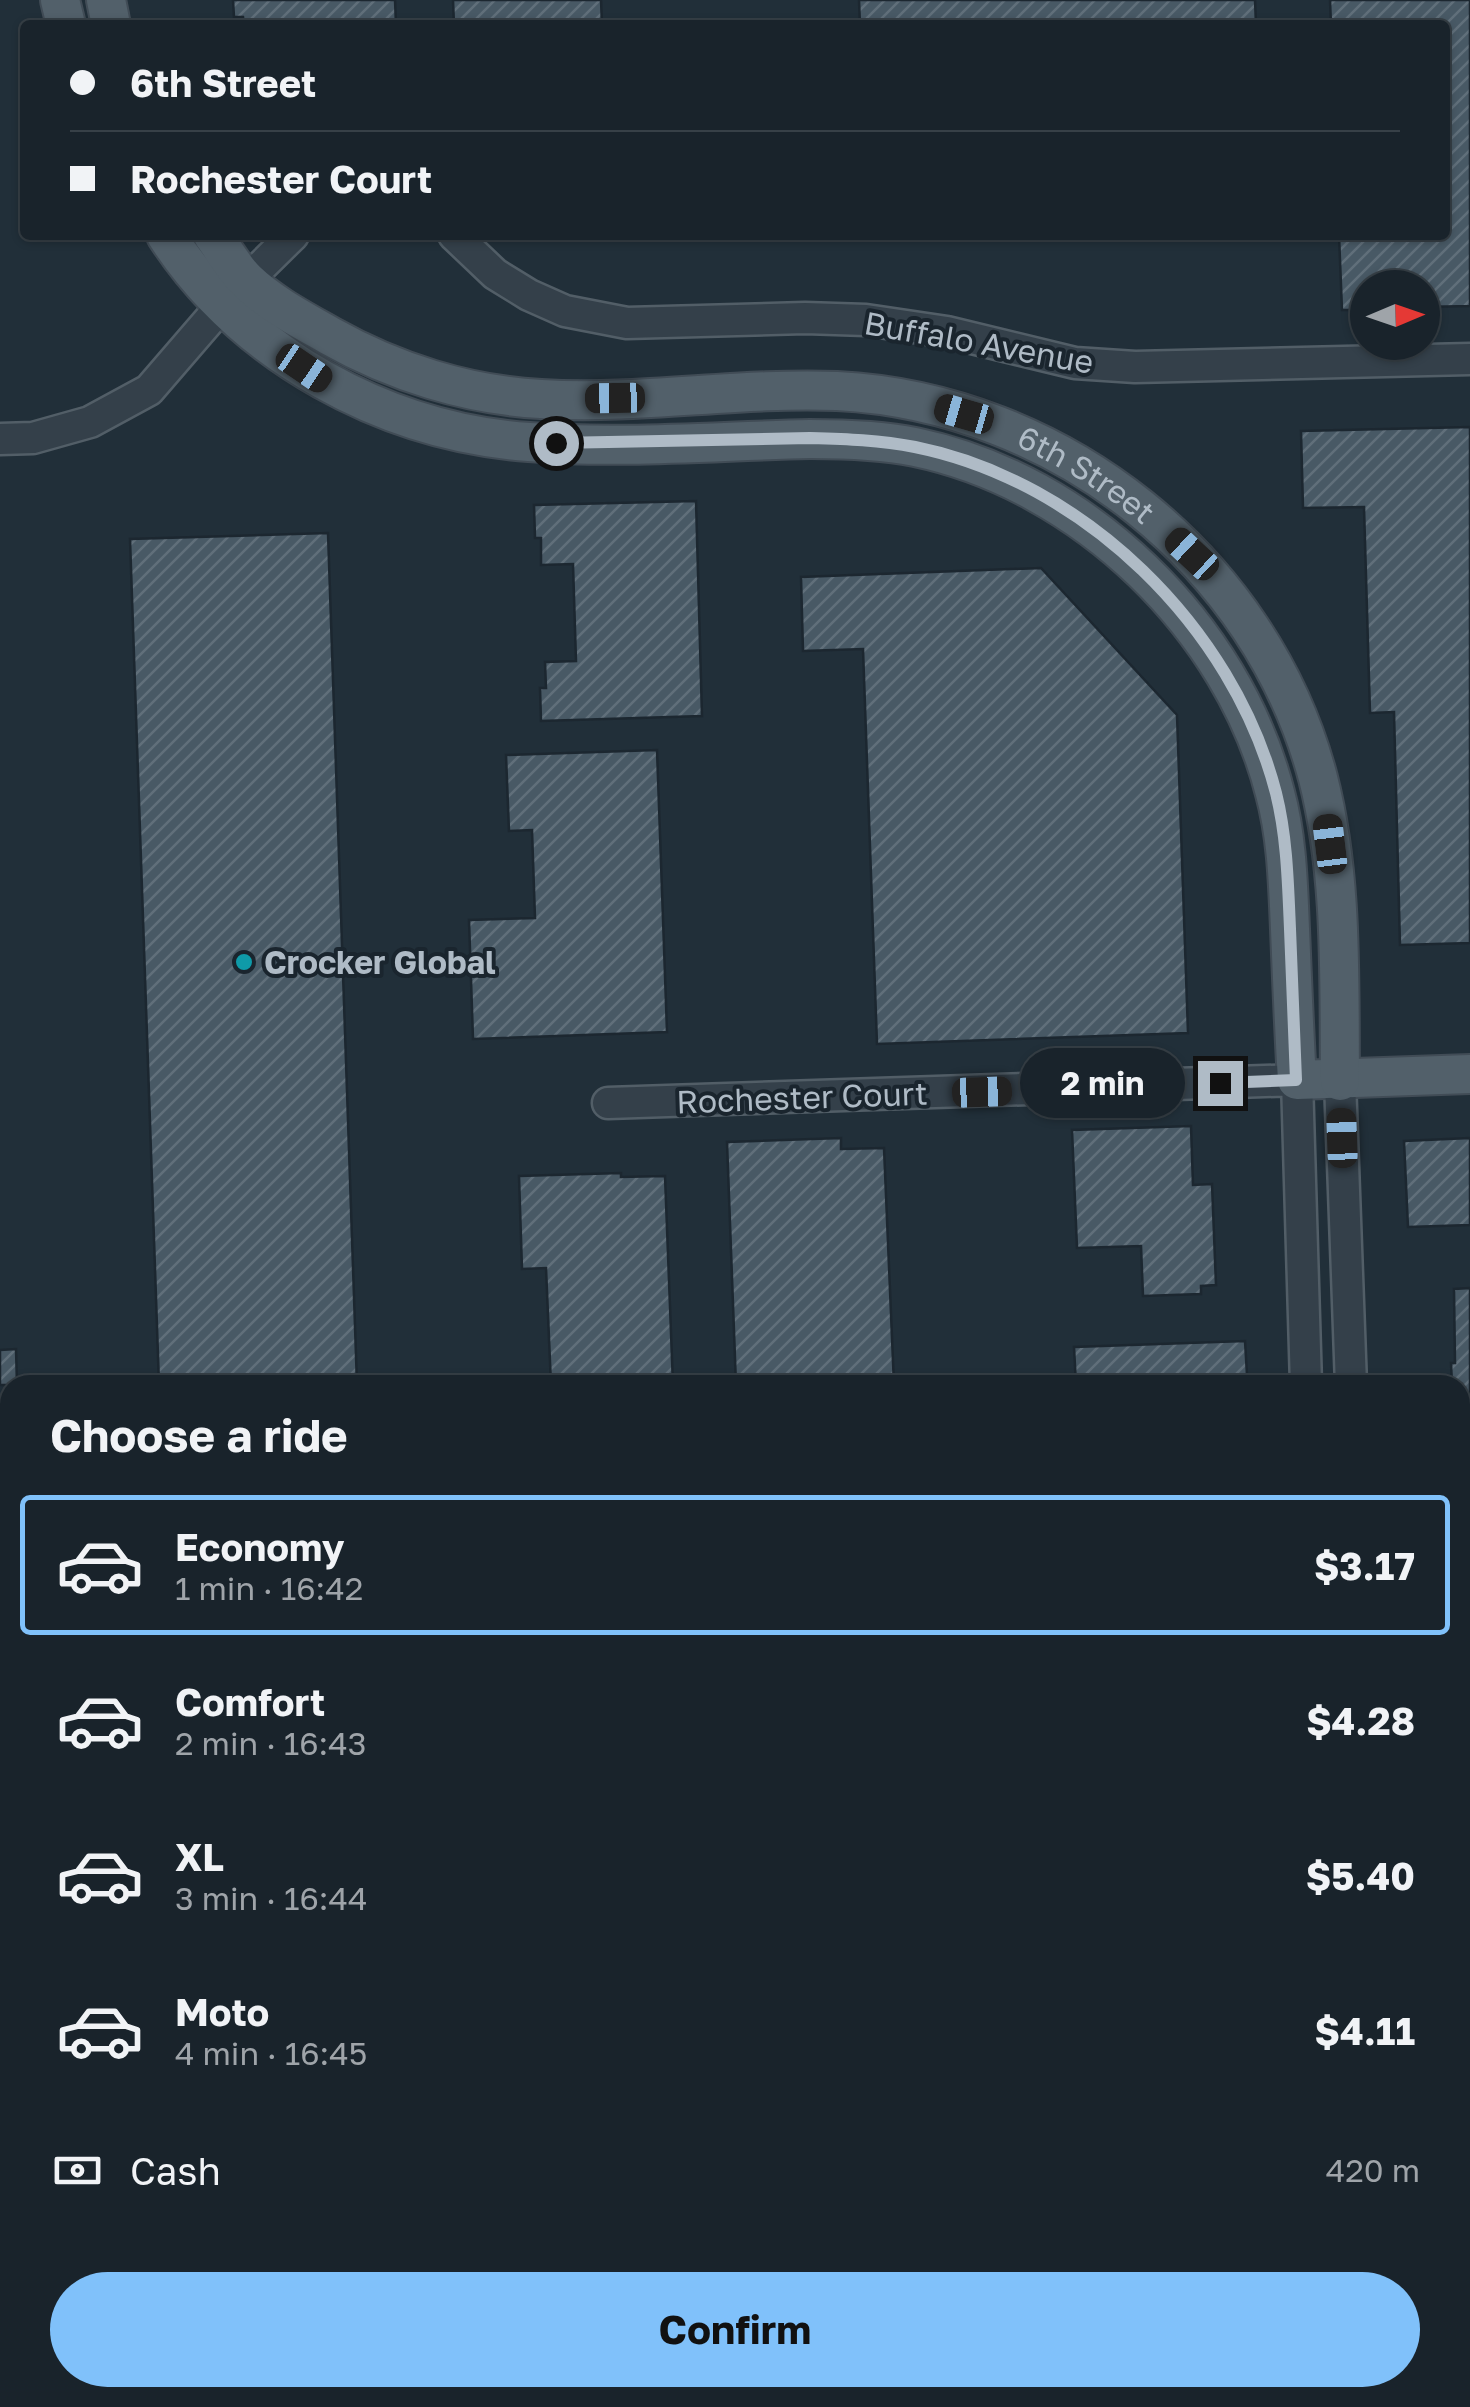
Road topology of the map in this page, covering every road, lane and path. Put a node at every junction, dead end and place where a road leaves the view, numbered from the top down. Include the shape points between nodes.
1 (169, 240) edge
2 (215, 240) edge
3 (288, 240) edge
4 (459, 240) edge
5 (235, 292) junction
6 (1470, 359) edge
7 (0, 438) edge
8 (1470, 1074) edge
9 (1296, 1080) junction
10 (1340, 1080) junction
11 (608, 1104) dead end
12 (1306, 1375) edge
13 (1352, 1375) edge

1 - 5 main road, 6th Street via 190,271
2 - 5 main road, 6th Street
3 - 5 street
4 - 6 street, Buffalo Avenue via 529,295 565,311 627,324 866,320 1075,363 1135,366
5 - 7 street via 149,390 90,422 32,438
5 - 9 main road, 6th Street via 260,339 327,384 397,414 476,436 585,444 884,442 980,468 1084,522 1176,605 1260,744 1287,862
5 - 10 main road, 6th Street via 286,310 402,371 448,385 540,399 833,391 890,397 991,422 1072,460 1130,498 1192,554 1228,598 1262,646 1302,728 1334,871
8 - 10 main road
9 - 10 main road
9 - 11 street, Rochester Court
9 - 12 street, 6th Street
10 - 13 street, 6th Street

